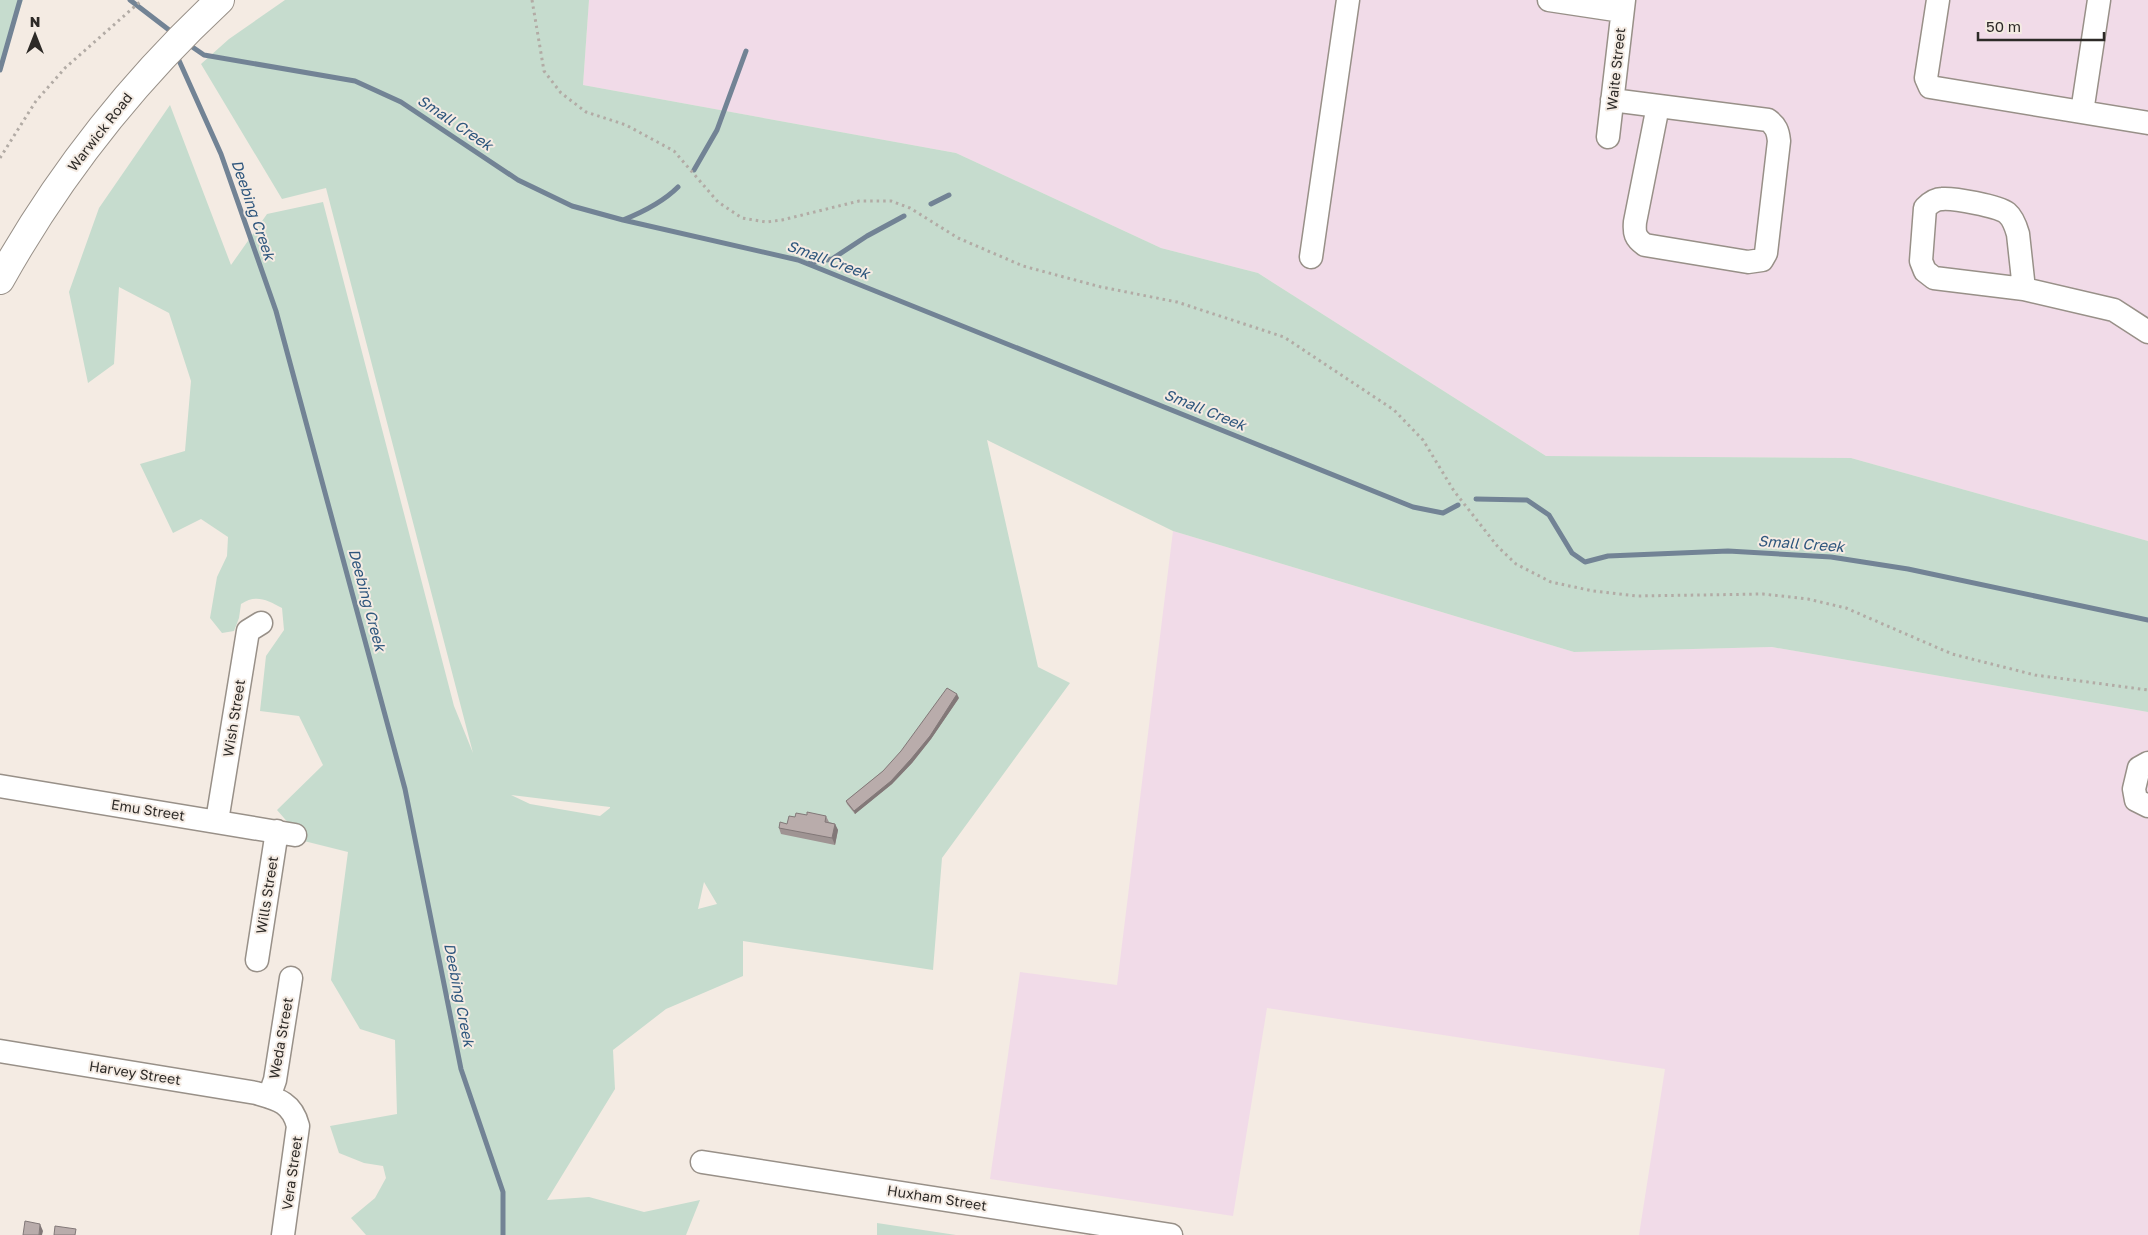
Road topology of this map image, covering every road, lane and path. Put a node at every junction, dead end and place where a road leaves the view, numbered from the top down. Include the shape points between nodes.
1 (142, 0) edge
2 (532, 0) edge
3 (1348, 0) edge
4 (1549, 0) edge
5 (1938, 0) edge
6 (2099, 0) edge
7 (215, 5) edge
8 (1623, 6) edge
9 (1612, 100) junction
10 (1658, 106) junction
11 (2082, 112) junction
12 (2148, 123) edge
13 (1608, 137) dead end
14 (0, 158) edge
15 (1311, 257) dead end
16 (0, 280) edge
17 (2024, 289) junction
18 (2148, 332) edge
19 (261, 623) dead end
20 (2148, 690) edge
21 (2148, 764) edge
22 (0, 786) edge
23 (2148, 806) edge
24 (218, 821) junction
25 (286, 833) joint
26 (257, 960) dead end
27 (291, 978) dead end
28 (0, 1051) edge
29 (269, 1096) junction
30 (702, 1162) dead end
31 (283, 1235) edge
32 (1171, 1235) edge

1 - 14 path via 65,68 36,101
2 - 20 path via 544,70 560,93 586,112 626,125 674,151 718,202 742,218 766,222 860,201 891,201 910,208 958,238 1023,266 1177,302 1284,337 1394,410 1423,440 1454,491 1498,547 1516,564 1551,582 1636,596 1763,594 1808,599 1846,608 1952,654 2035,675
3 - 15 street
4 - 8 street
5 - 11 street via 1926,78 1930,87
6 - 11 street
7 - 16 main road, Warwick Road via 115,111 28,230
8 - 9 street, Waite Street
9 - 10 street
9 - 13 street, Waite Street
10 - 10 street via 1768,120 1774,125 1779,141 1766,253 1762,260 1748,262 1645,245 1637,240 1635,222
11 - 12 street
17 - 17 street via 1934,278 1925,271 1921,261 1925,208 1941,199 1993,207 2008,214 2018,234
17 - 18 street via 2114,310
19 - 24 street, Wish Street via 248,631
21 - 23 street via 2140,768 2134,789 2136,800
22 - 24 street, Emu Street
24 - 25 street, Emu Street
25 - 26 street, Wills Street
27 - 29 street, Weda Street via 275,1080
28 - 29 street, Harvey Street
29 - 31 street, Vera Street via 295,1114 298,1126
30 - 32 street, Huxham Street

